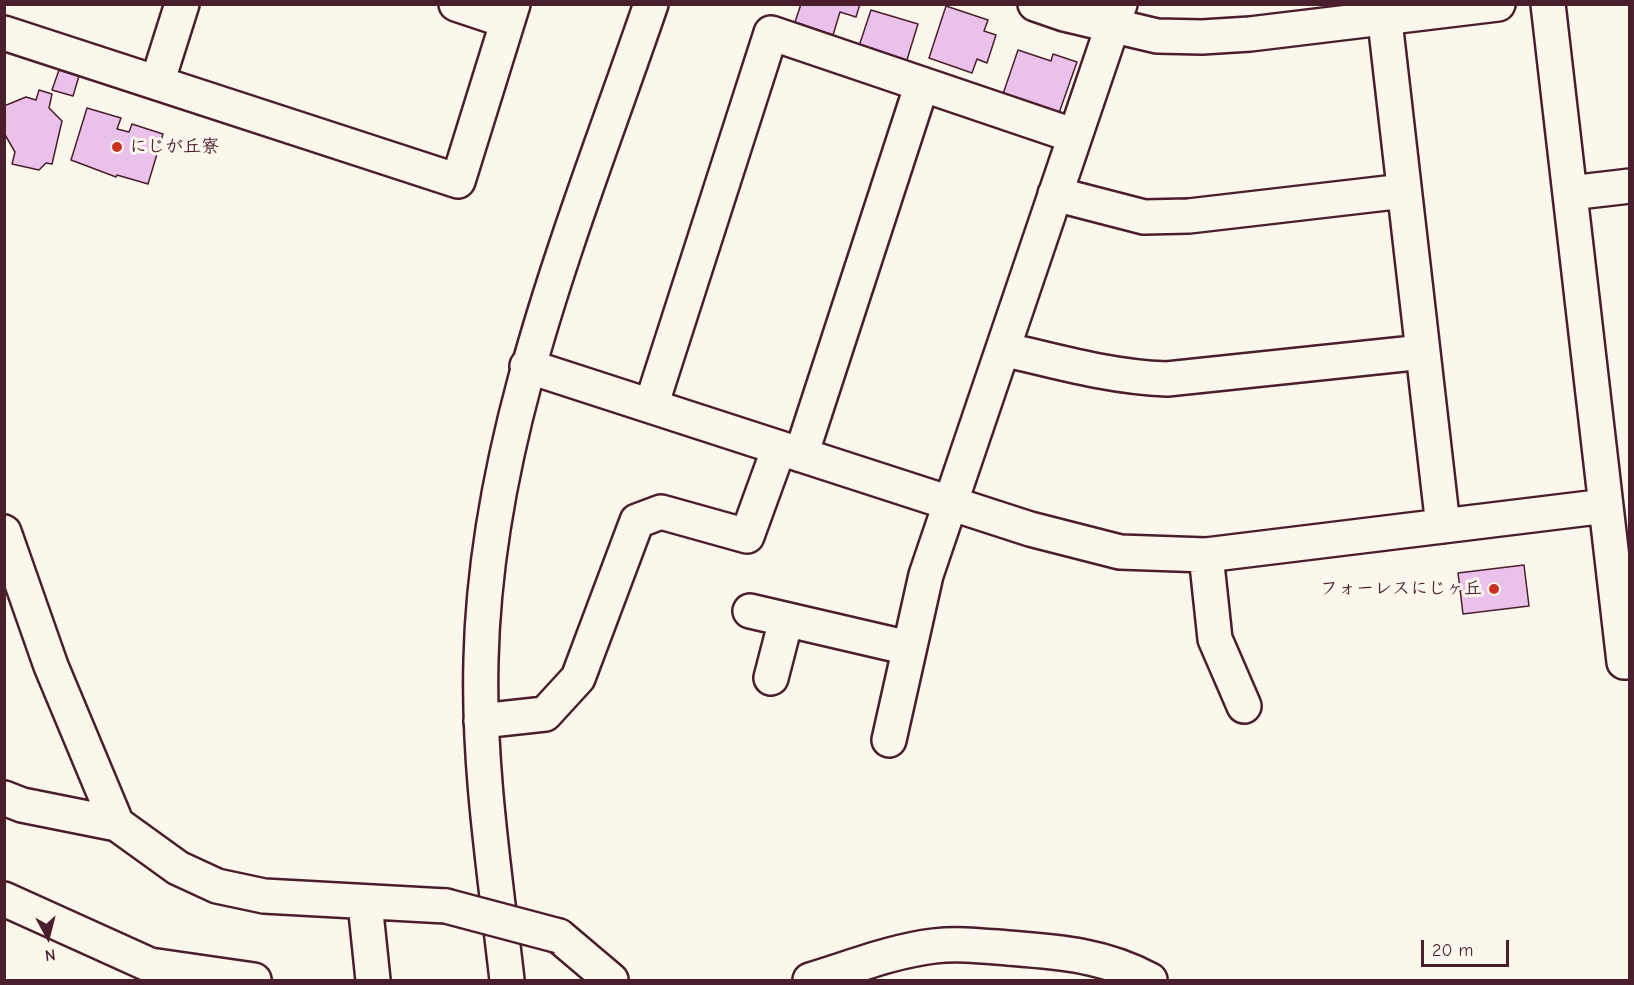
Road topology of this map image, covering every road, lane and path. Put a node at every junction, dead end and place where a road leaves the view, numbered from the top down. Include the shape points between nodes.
1 (182, 4) edge
2 (456, 4) edge
3 (651, 4) edge
4 (1035, 4) edge
5 (1498, 4) edge
6 (1548, 4) edge
7 (1384, 11) edge
8 (510, 13) edge
9 (1116, 16) edge
10 (4, 33) edge
11 (157, 83) junction
12 (922, 84) junction
13 (1075, 136) junction
14 (1629, 186) edge
15 (1404, 191) junction
16 (1570, 193) junction
17 (1055, 194) junction
18 (1003, 348) junction
19 (1423, 352) junction
20 (527, 366) junction
21 (651, 406) junction
22 (790, 451) junction
23 (950, 503) junction
24 (1606, 506) junction
25 (1443, 526) junction
26 (4, 532) edge
27 (1206, 555) junction
28 (750, 611) dead end
29 (786, 620) junction
30 (909, 648) junction
31 (1629, 662) edge
32 (771, 678) dead end
33 (1244, 706) dead end
34 (481, 722) junction
35 (889, 740) dead end
36 (4, 798) edge
37 (117, 824) junction
38 (4, 899) edge
39 (365, 903) junction
40 (144, 973) edge
41 (601, 977) edge
42 (254, 981) edge
43 (373, 981) edge
44 (507, 981) edge
45 (810, 981) edge
46 (1150, 981) edge

1 - 11 street
2 - 8 street
3 - 20 street
4 - 9 street
5 - 7 street
6 - 16 street
7 - 9 street via 1250,34 1202,37 1157,36
7 - 15 street
8 - 11 street via 458,181
9 - 13 street
10 - 11 street
12 - 13 street
12 - 21 street via 771,33
12 - 22 street
13 - 17 street
14 - 16 street
15 - 17 street via 1189,216 1144,217
15 - 19 street
16 - 24 street
17 - 18 street
18 - 19 street via 1090,370 1167,379
18 - 23 street
19 - 25 street
20 - 21 street
20 - 34 street via 488,567
21 - 22 street
22 - 23 street
22 - 34 street via 747,536 661,512 637,521 579,678 545,714
23 - 27 street via 1120,552
23 - 30 street via 926,575
24 - 25 street
24 - 31 street via 1624,662
25 - 27 street
26 - 37 street via 51,666
27 - 33 street via 1215,639
28 - 29 street
29 - 30 street
29 - 32 street
30 - 35 street
34 - 44 street
36 - 37 street
37 - 39 street via 178,868 227,889 264,896
38 - 40 street
39 - 41 street, bridge via 446,906 559,936
39 - 43 street
40 - 42 street
45 - 46 street via 905,952 964,944 1072,953 1114,963

